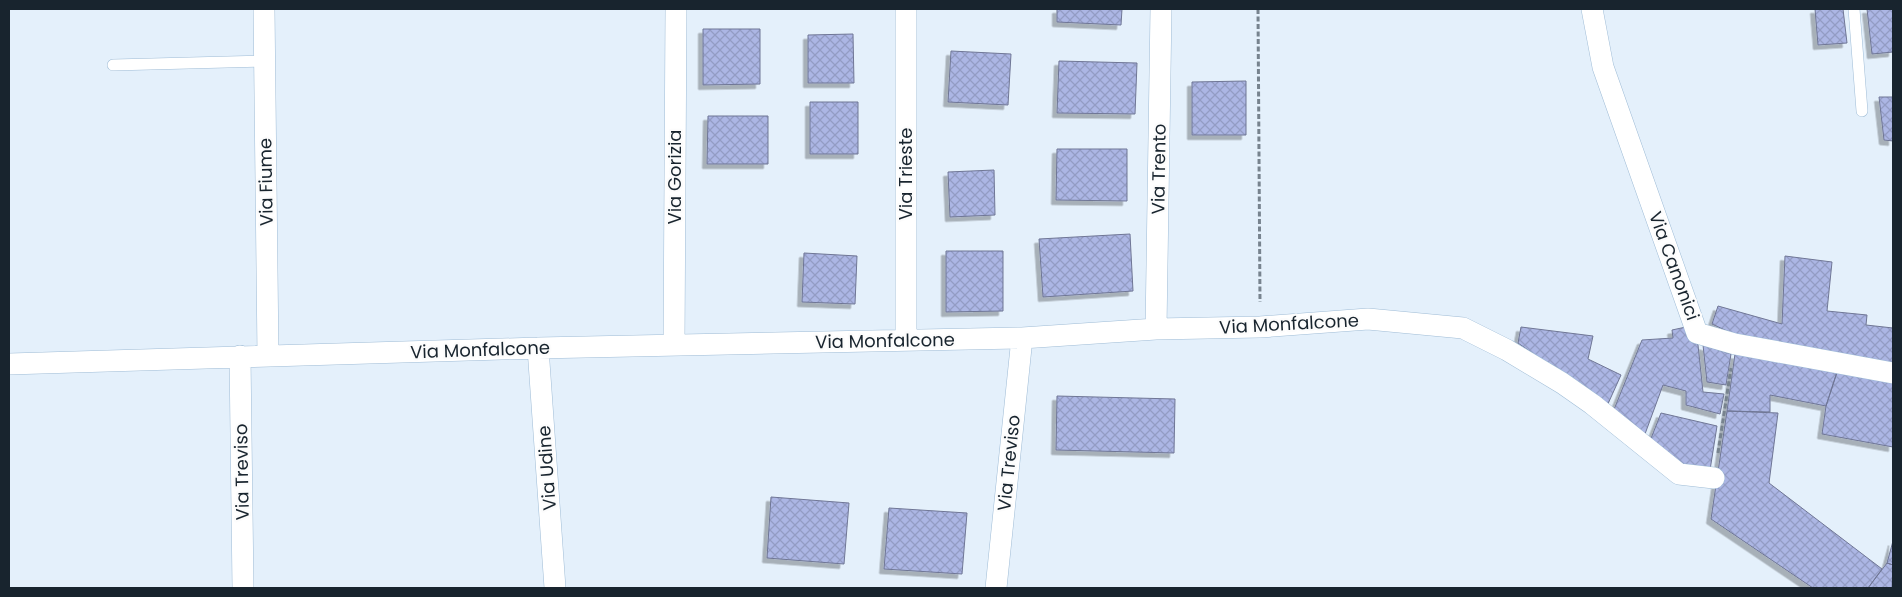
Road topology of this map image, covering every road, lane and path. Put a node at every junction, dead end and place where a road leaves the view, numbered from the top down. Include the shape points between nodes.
1 (264, 9) edge
2 (676, 9) edge
3 (906, 9) edge
4 (1161, 9) edge
5 (1258, 9) edge
6 (1592, 9) edge
7 (1854, 9) edge
8 (264, 60) junction
9 (113, 65) dead end
10 (1862, 111) dead end
11 (1260, 327) junction
12 (1156, 329) junction
13 (1022, 338) junction
14 (906, 340) junction
15 (1735, 344) junction
16 (674, 345) junction
17 (538, 348) junction
18 (240, 356) junction
19 (268, 356) junction
20 (9, 364) edge
21 (1893, 373) edge
22 (1714, 478) joint
23 (243, 588) edge
24 (555, 588) edge
25 (996, 588) edge

1 - 8 street, Via Fiume
2 - 16 street, Via Gorizia
3 - 14 street, Via Trieste
4 - 12 street, Via Trento
5 - 11 path
6 - 15 street, Via Canonici via 1603,67 1697,332
7 - 10 lane
8 - 9 lane
8 - 19 street, Via Fiume
11 - 12 street, Via Monfalcone
11 - 22 street, Via Monfalcone via 1368,319 1463,328 1562,383 1679,474
12 - 13 street, Via Monfalcone
13 - 14 street, Via Monfalcone
13 - 25 street, Via Treviso
14 - 16 street, Via Monfalcone
15 - 21 street, Via Canonici
15 - 22 path
16 - 17 street, Via Monfalcone
17 - 19 street, Via Monfalcone
17 - 24 street, Via Udine
18 - 19 street, Via Monfalcone
18 - 20 street, Via Monfalcone
18 - 23 street, Via Treviso

